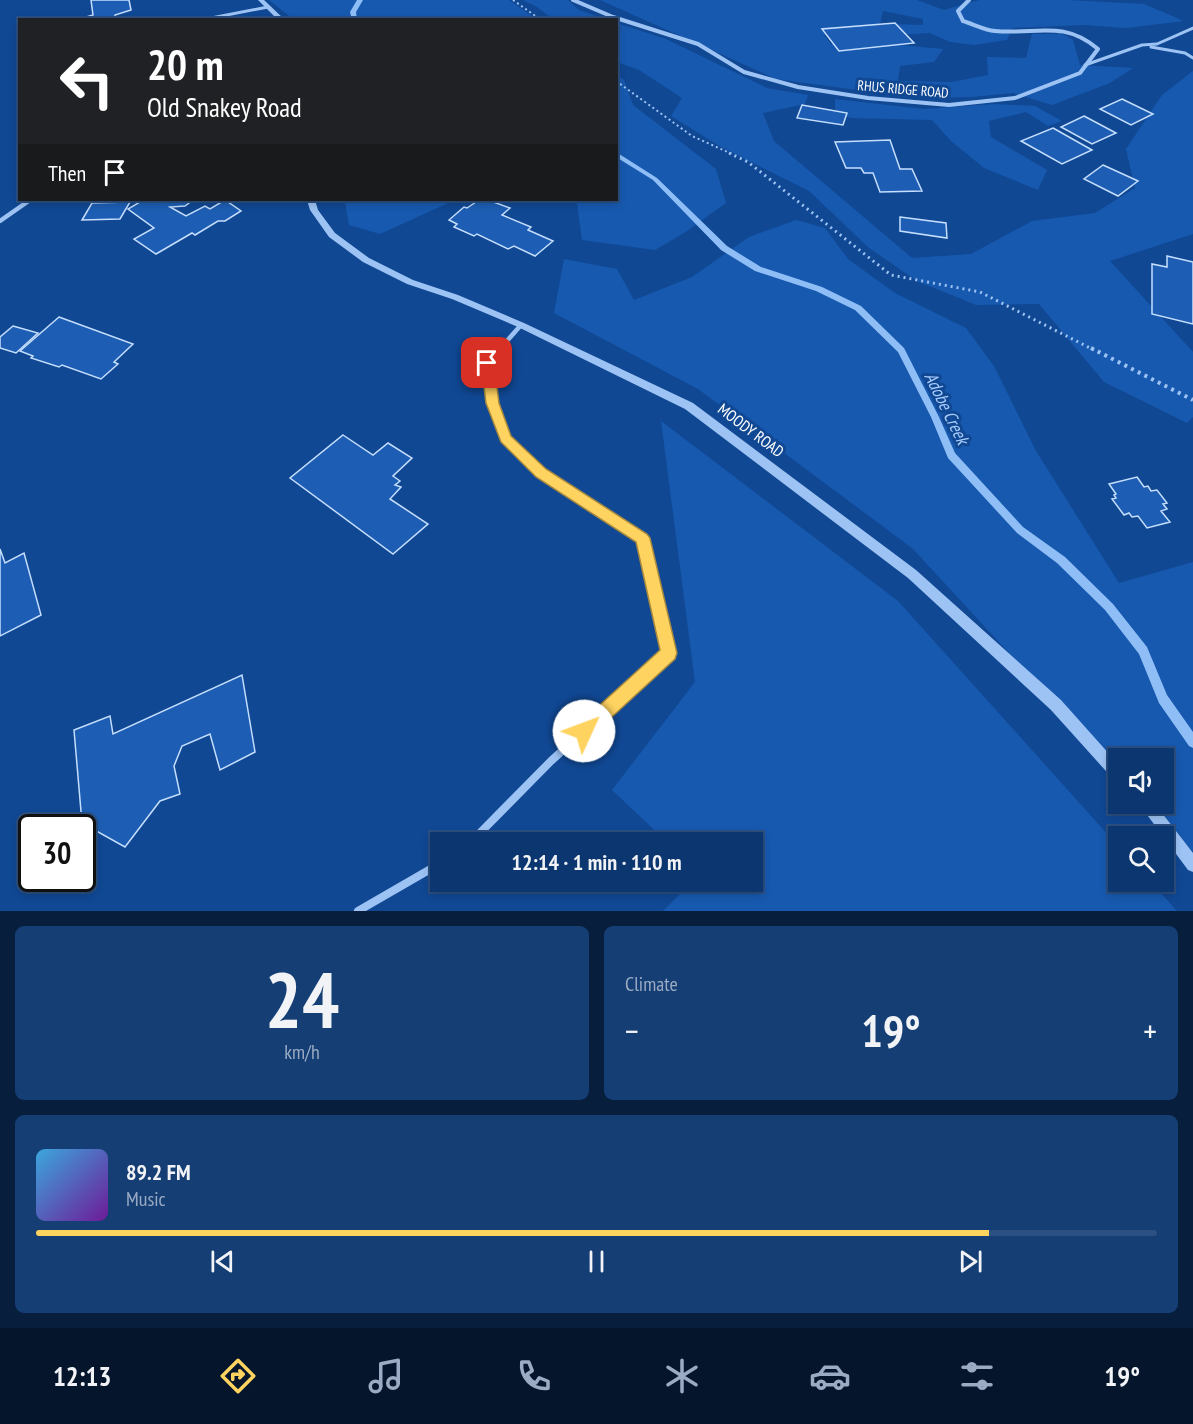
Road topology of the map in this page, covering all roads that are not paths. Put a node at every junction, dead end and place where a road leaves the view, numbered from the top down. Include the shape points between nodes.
1 (261, 0) edge
2 (573, 0) edge
3 (969, 0) edge
4 (268, 7) junction
5 (211, 18) edge
6 (280, 18) edge
7 (616, 18) edge
8 (618, 19) edge
9 (1193, 28) edge
10 (1142, 45) junction
11 (1193, 58) edge
12 (1085, 65) junction
13 (29, 201) edge
14 (311, 201) edge
15 (0, 221) edge
16 (521, 325) junction
17 (1108, 762) edge
18 (1154, 814) edge
19 (481, 832) edge
20 (1193, 865) edge
21 (430, 868) edge
22 (358, 911) edge

1 - 4 street
2 - 7 street, RHUS RIDGE ROAD
3 - 12 street via 958,11 963,21 992,31 1068,29 1087,37 1098,49
4 - 5 lane
4 - 6 street
8 - 12 street, RHUS RIDGE ROAD via 698,44 744,72 798,87 868,98 949,105 1015,98 1080,73
9 - 10 lane via 1157,44
10 - 11 lane
10 - 12 lane
13 - 15 street
14 - 16 street, MOODY ROAD via 332,235 366,260 410,282
16 - 17 street, MOODY ROAD via 689,406 912,574 1056,705
16 - 19 street via 487,363 492,403 506,438 541,473 642,538 669,653 551,761
18 - 20 street
21 - 22 street

